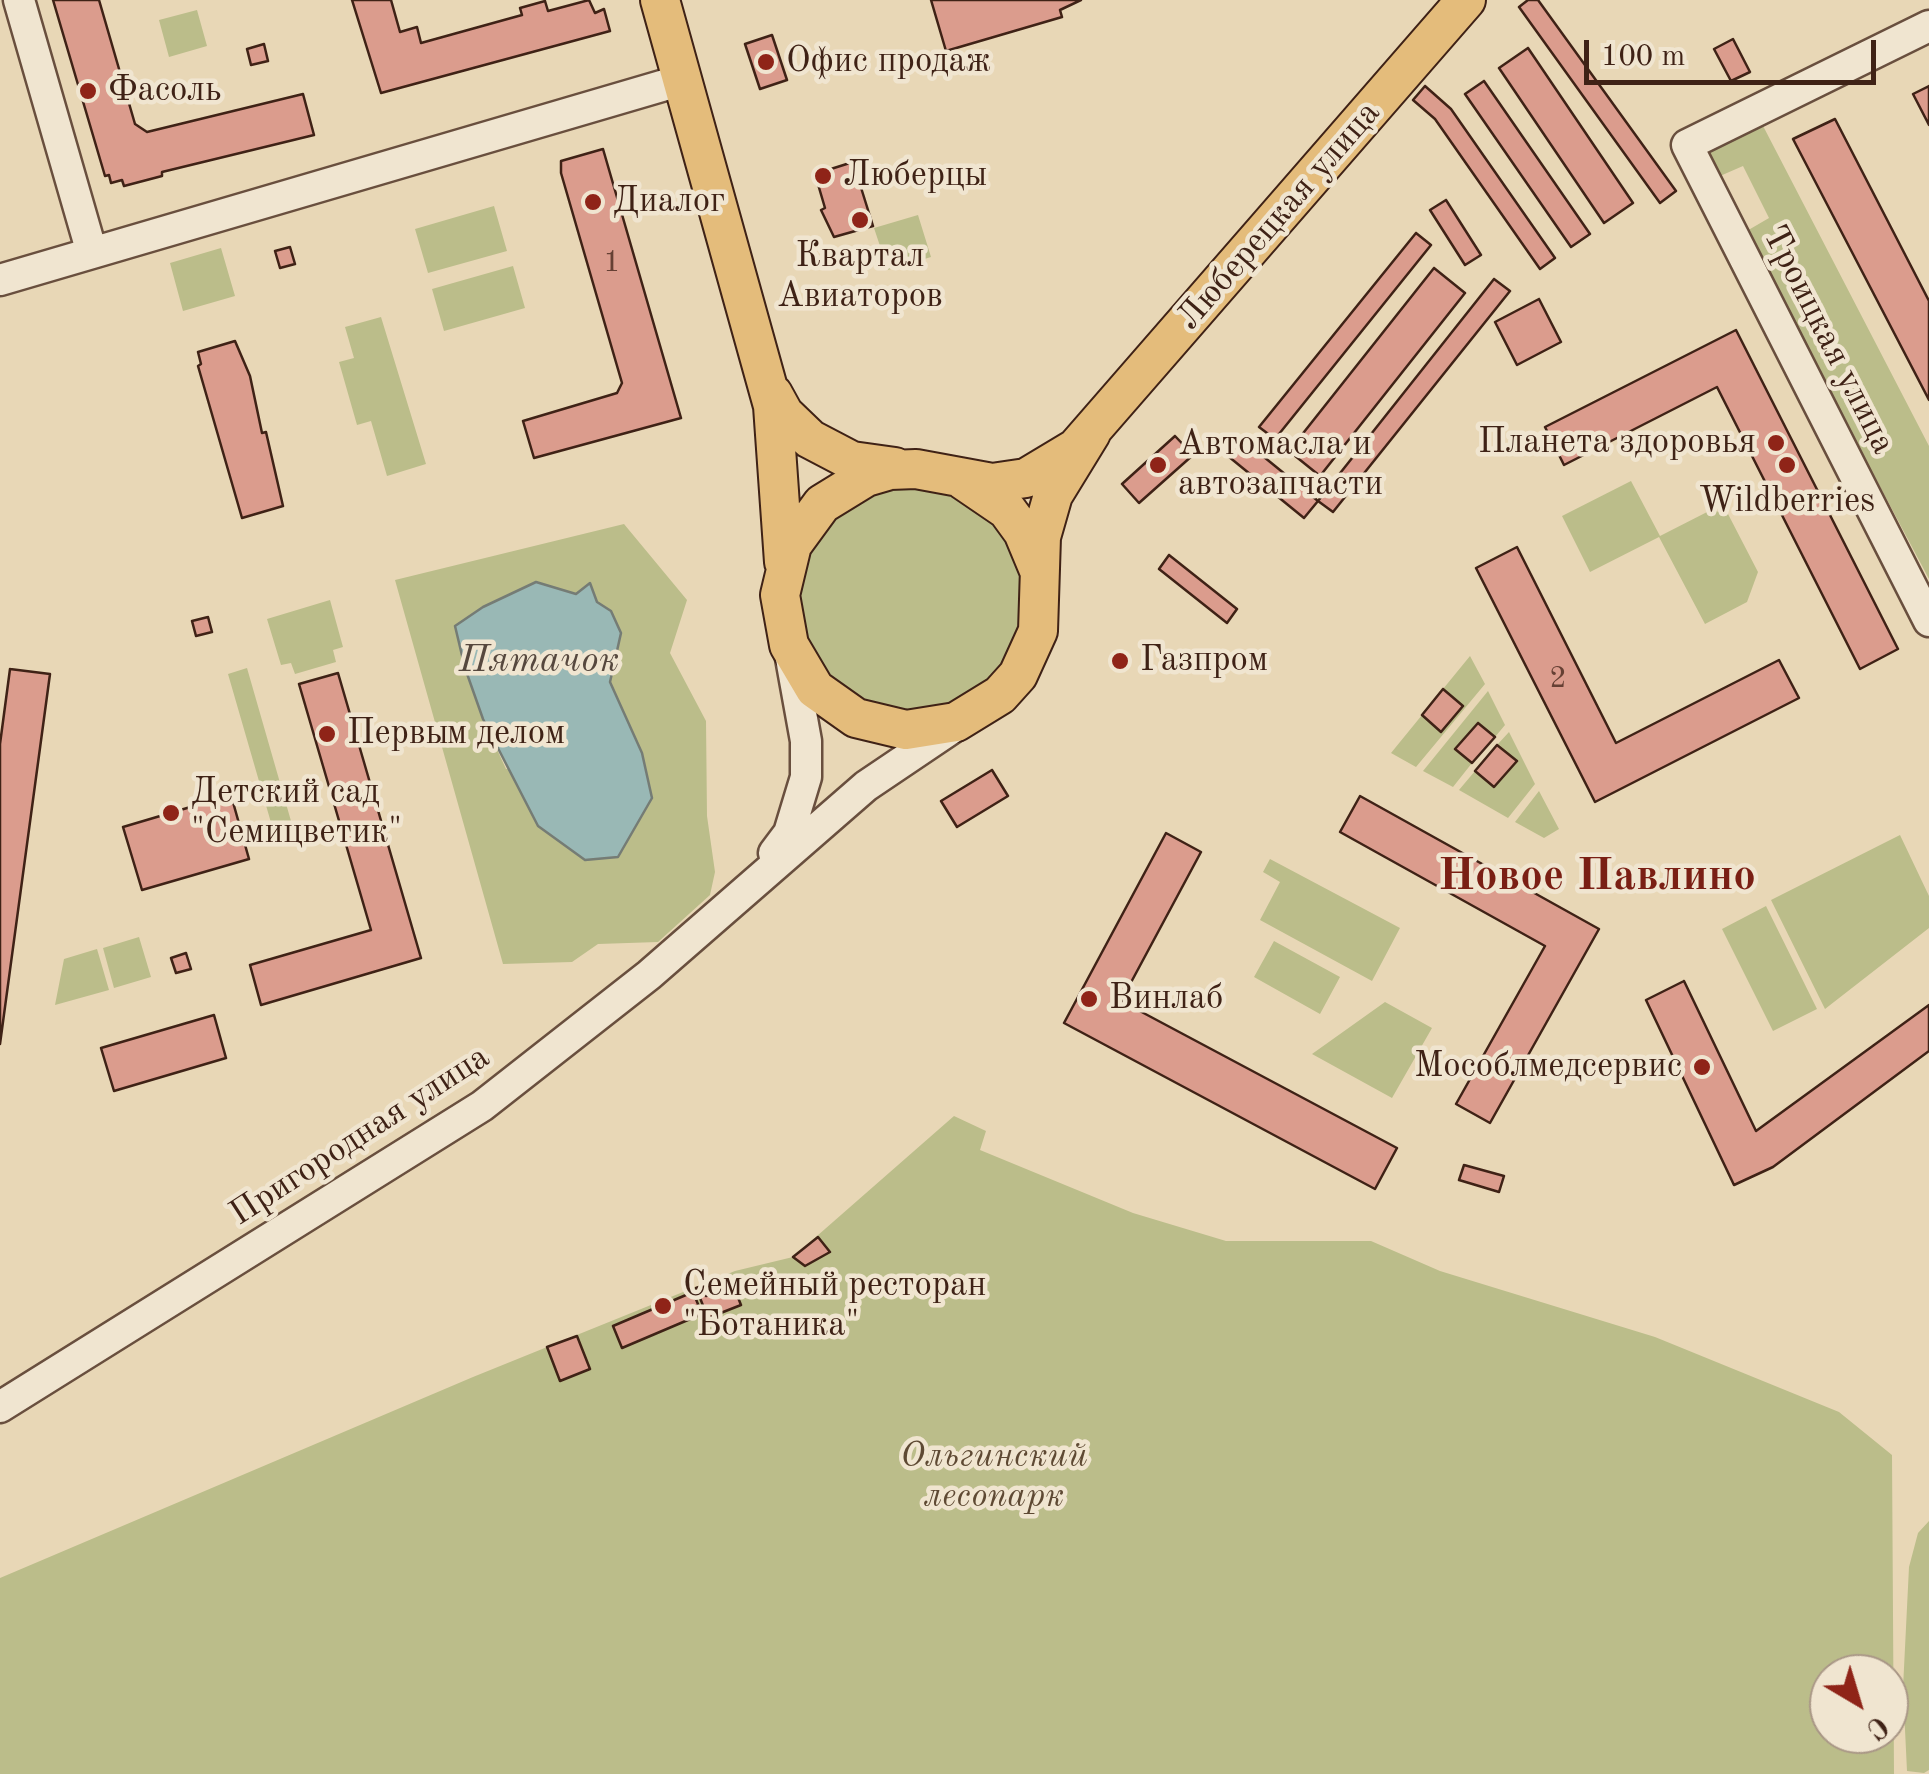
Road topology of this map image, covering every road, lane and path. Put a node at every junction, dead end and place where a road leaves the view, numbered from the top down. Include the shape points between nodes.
1 (19, 0) edge
2 (660, 0) edge
3 (1466, 0) edge
4 (1929, 26) edge
5 (682, 80) junction
6 (92, 253) junction
7 (0, 280) edge
8 (766, 378) junction
9 (1091, 433) junction
10 (929, 471) junction
11 (784, 568) junction
12 (1040, 580) junction
13 (1929, 622) edge
14 (788, 645) junction
15 (978, 711) junction
16 (737, 896) junction
17 (0, 1407) edge

1 - 6 street
2 - 5 main road
3 - 9 main road, Люберецкая улица
4 - 13 street, Троицкая улица via 1687,146
5 - 6 street
5 - 8 main road
6 - 7 street
8 - 10 main road via 784,414 810,439 852,461
8 - 11 main road via 778,440
9 - 10 main road via 1026,478 992,482
9 - 12 main road via 1053,495 1041,537
10 - 11 main road via 866,477 822,504
10 - 12 main road via 976,486 1007,510 1024,532
11 - 14 main road via 780,595
12 - 15 main road via 1042,604 1030,654 1000,695
14 - 15 main road via 815,688 868,722 932,728
14 - 16 street via 806,777 789,833
15 - 16 street via 866,786
16 - 17 street, Пригородная улица via 648,976 482,1106

